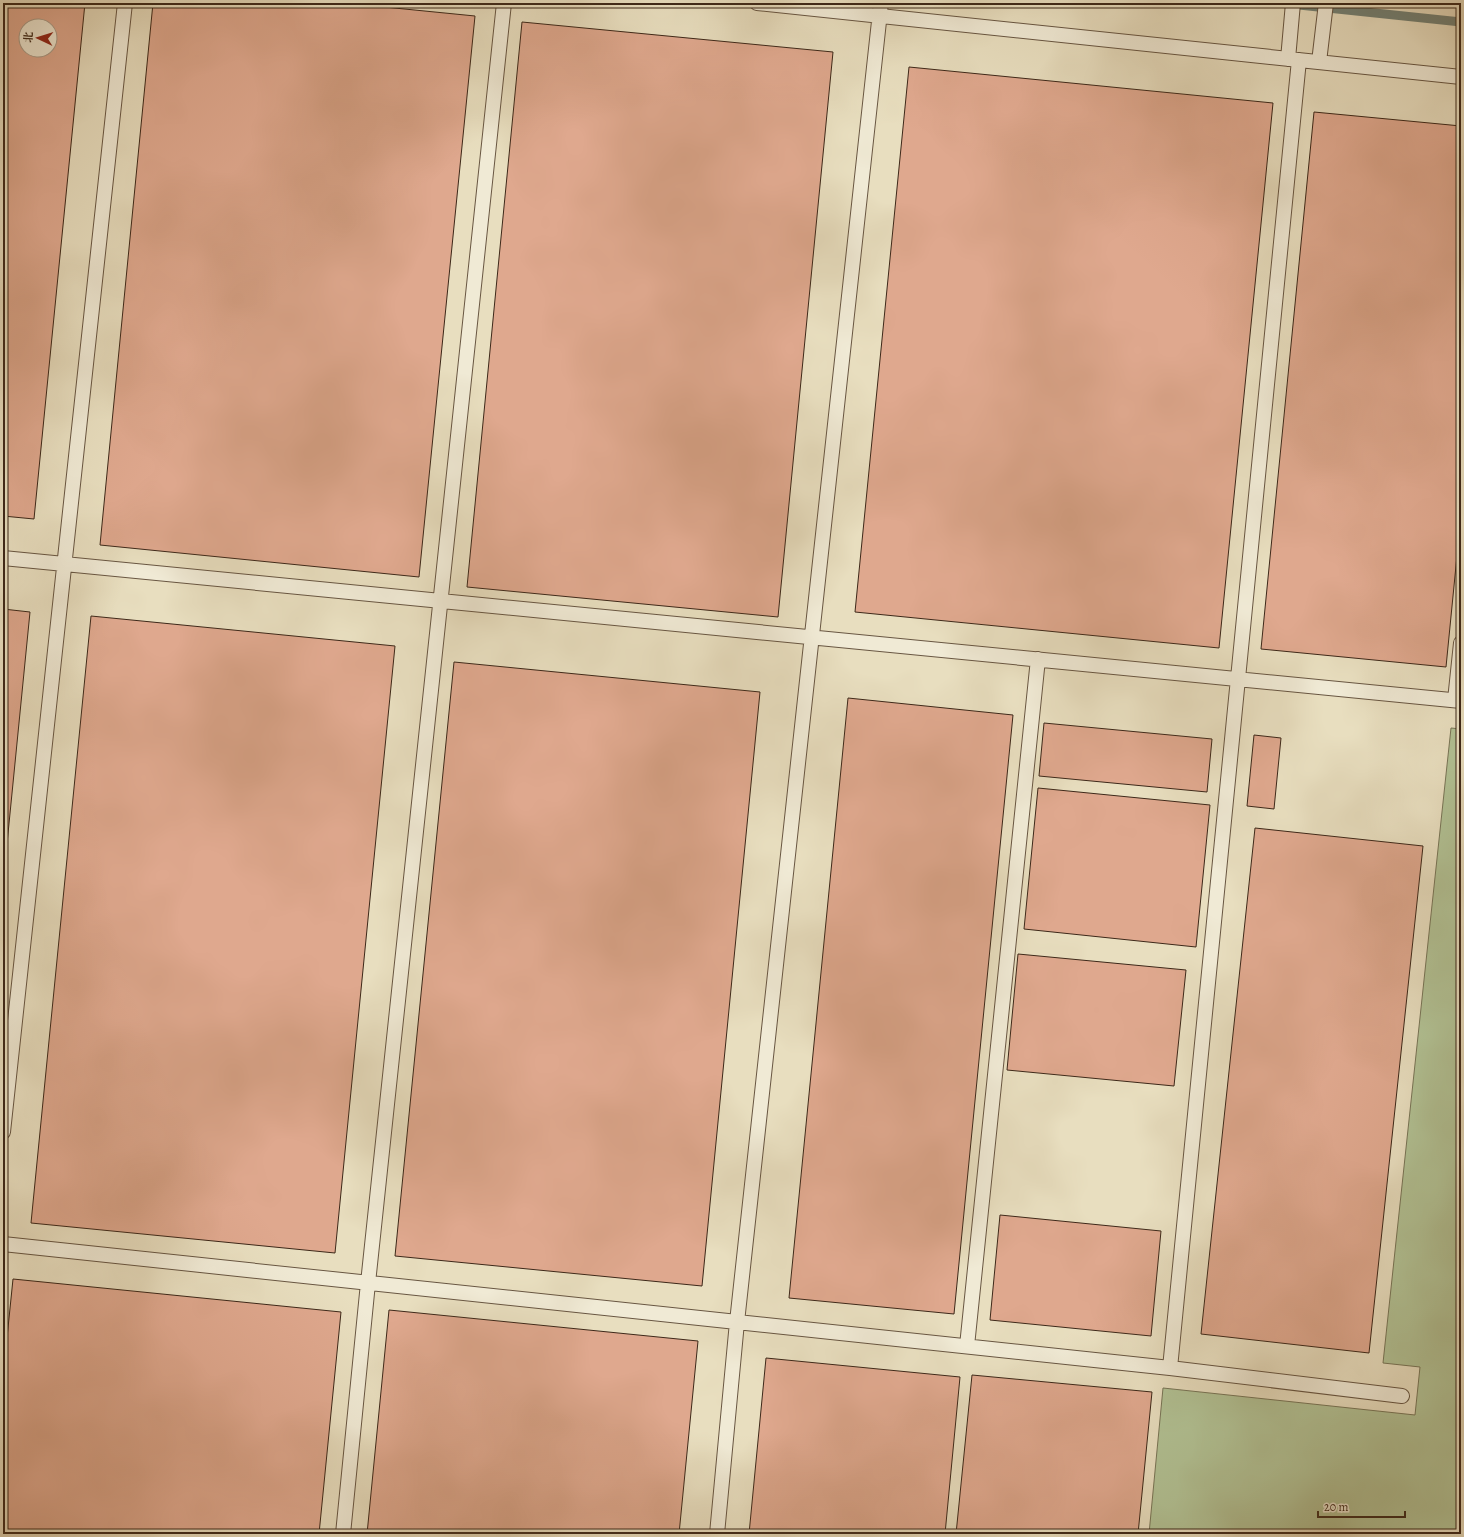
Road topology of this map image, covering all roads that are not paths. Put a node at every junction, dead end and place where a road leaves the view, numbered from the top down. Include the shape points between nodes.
1 (125, 3) edge
2 (504, 3) edge
3 (757, 3) edge
4 (1293, 3) edge
5 (1326, 3) edge
6 (880, 10) edge
7 (1293, 59) junction
8 (1319, 62) junction
9 (1461, 77) edge
10 (3, 558) edge
11 (64, 564) junction
12 (441, 600) junction
13 (812, 637) junction
14 (1461, 643) edge
15 (1038, 659) junction
16 (1238, 679) junction
17 (1458, 701) edge
18 (3, 1132) edge
19 (3, 1244) edge
20 (368, 1282) junction
21 (737, 1322) junction
22 (967, 1346) junction
23 (1170, 1368) junction
24 (1402, 1396) dead end
25 (343, 1534) edge
26 (716, 1534) edge

1 - 11 lane
2 - 12 lane
3 - 6 lane
4 - 7 lane
5 - 8 lane
6 - 7 lane
6 - 13 lane
7 - 8 lane
7 - 16 lane
8 - 9 lane
10 - 11 lane
11 - 12 lane
11 - 18 lane
12 - 13 lane
12 - 20 lane
13 - 15 lane
13 - 21 lane
14 - 17 lane
15 - 16 lane
15 - 22 lane
16 - 17 lane
16 - 23 lane
19 - 20 lane
20 - 21 lane
20 - 25 lane
21 - 22 lane
21 - 26 lane
22 - 23 lane
23 - 24 lane

